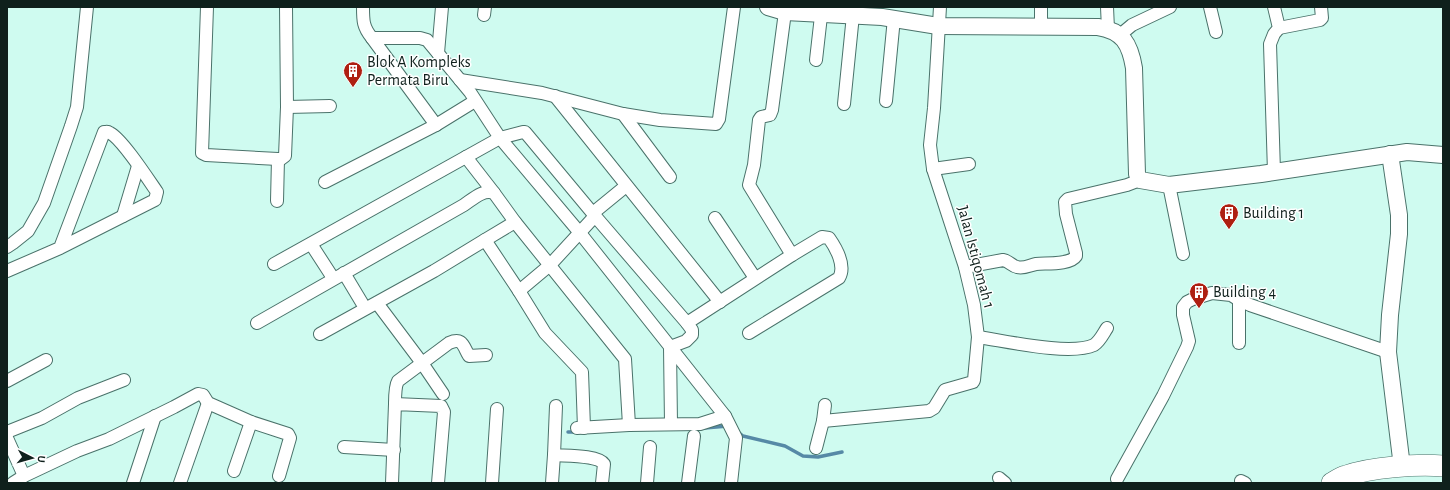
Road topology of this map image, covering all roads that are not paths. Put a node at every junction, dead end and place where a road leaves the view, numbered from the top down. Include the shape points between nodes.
1 (87, 7) edge
2 (208, 7) edge
3 (286, 7) edge
4 (363, 7) edge
5 (442, 7) edge
6 (734, 7) edge
7 (768, 7) edge
8 (940, 7) edge
9 (1041, 7) edge
10 (1106, 7) edge
11 (1170, 7) edge
12 (1210, 7) edge
13 (1274, 7) edge
14 (1320, 7) edge
15 (821, 10) edge
16 (785, 12) junction
17 (886, 14) edge
18 (852, 15) junction
19 (938, 26) junction
20 (1041, 27) junction
21 (1279, 28) junction
22 (1114, 32) junction
23 (1216, 32) dead end
24 (372, 38) junction
25 (438, 53) junction
26 (816, 60) dead end
27 (460, 80) junction
28 (555, 96) junction
29 (475, 101) junction
30 (886, 101) dead end
31 (844, 104) dead end
32 (330, 106) dead end
33 (287, 108) junction
34 (623, 114) junction
35 (436, 125) junction
36 (500, 138) junction
37 (1390, 154) junction
38 (1443, 155) edge
39 (466, 157) junction
40 (278, 159) junction
41 (969, 164) dead end
42 (138, 166) junction
43 (933, 169) junction
44 (1274, 172) junction
45 (670, 177) dead end
46 (1140, 180) junction
47 (325, 182) dead end
48 (1169, 185) junction
49 (626, 186) junction
50 (494, 193) junction
51 (277, 201) dead end
52 (594, 214) junction
53 (123, 216) junction
54 (715, 218) dead end
55 (515, 222) junction
56 (580, 233) junction
57 (485, 240) junction
58 (311, 244) junction
59 (7, 246) edge
60 (60, 248) junction
61 (1183, 254) dead end
62 (792, 255) junction
63 (274, 264) dead end
64 (550, 265) junction
65 (965, 267) junction
66 (7, 271) edge
67 (338, 276) junction
68 (755, 278) junction
69 (519, 292) junction
70 (1239, 300) junction
71 (720, 302) junction
72 (376, 303) junction
73 (365, 308) junction
74 (257, 323) dead end
75 (687, 323) junction
76 (1107, 328) dead end
77 (749, 332) dead end
78 (320, 334) dead end
79 (978, 337) junction
80 (1239, 343) dead end
81 (670, 347) junction
82 (1388, 352) junction
83 (486, 355) dead end
84 (46, 360) dead end
85 (422, 362) junction
86 (124, 380) dead end
87 (7, 381) edge
88 (443, 394) dead end
89 (208, 403) junction
90 (395, 404) junction
91 (825, 405) dead end
92 (556, 406) dead end
93 (497, 409) dead end
94 (155, 416) junction
95 (725, 416) junction
96 (823, 421) junction
97 (251, 422) junction
98 (671, 424) junction
99 (629, 425) junction
100 (7, 432) edge
101 (694, 436) dead end
102 (7, 438) edge
103 (344, 447) dead end
104 (650, 447) dead end
105 (816, 448) dead end
106 (394, 450) junction
107 (554, 455) junction
108 (1443, 466) edge
109 (1402, 467) junction
110 (234, 471) dead end
111 (24, 476) junction
112 (279, 476) dead end
113 (1117, 479) dead end
114 (13, 483) edge
115 (133, 483) edge
116 (180, 483) edge
117 (392, 483) edge
118 (438, 483) edge
119 (492, 483) edge
120 (552, 483) edge
121 (602, 483) edge
122 (647, 483) edge
123 (688, 483) edge
124 (731, 483) edge
125 (1332, 483) edge

1 - 59 street via 75,114 44,203 28,231
2 - 40 street via 202,153 206,156
3 - 33 street
4 - 24 street via 365,30
5 - 25 street
6 - 34 street via 719,119 716,124 660,120
7 - 16 street
8 - 19 street, Jalan Istiqomah 1
9 - 20 street
10 - 22 street
11 - 22 street
12 - 23 street
13 - 21 street
14 - 21 street via 1320,20
15 - 16 street
15 - 18 street
15 - 26 street
16 - 62 street via 772,110 770,115 759,120 749,185
17 - 18 street
17 - 19 street
17 - 30 street
18 - 31 street
19 - 20 street
19 - 43 street, Jalan Istiqomah 1 via 930,145
20 - 22 street via 1098,27
21 - 44 street via 1270,44
22 - 46 street via 1126,43 1132,56 1137,174
24 - 25 street via 420,38 427,40
24 - 35 street
25 - 27 street
27 - 28 street
27 - 29 street
28 - 34 street
28 - 49 street
29 - 35 street
29 - 36 street
32 - 33 street
33 - 40 street via 284,156
34 - 45 street
35 - 47 street
36 - 39 street
36 - 52 street via 525,132
36 - 56 street
37 - 38 street via 1407,152
37 - 44 street
37 - 82 street via 1399,215 1399,234
39 - 50 street
39 - 58 street
40 - 51 street
41 - 43 street
42 - 53 street
42 - 53 street via 157,192 156,197 155,200
42 - 60 street via 110,133 104,132
43 - 65 street, Jalan Istiqomah 1
44 - 48 street
46 - 48 street
46 - 65 street via 1068,199 1065,202 1076,253 1074,259 1018,268 1003,260
48 - 61 street
49 - 52 street
49 - 71 street
50 - 55 street
50 - 67 street via 482,193
52 - 56 street
52 - 75 street
53 - 60 street
54 - 68 street
55 - 57 street
55 - 64 street
56 - 64 street
56 - 81 street
57 - 69 street
57 - 72 street
58 - 63 street
58 - 67 street
60 - 66 street
62 - 68 street
62 - 77 street via 822,237 828,237 841,265 840,276
64 - 69 street
64 - 99 street via 625,359
65 - 79 street, Jalan Istiqomah 1
67 - 73 street
67 - 74 street
68 - 71 street
69 - 99 street via 545,334 582,372 581,428
70 - 80 street
70 - 82 street
70 - 113 street via 1227,294 1212,293 1193,298 1183,307 1182,315 1189,341 1187,347
71 - 75 street
72 - 73 street
72 - 85 street
73 - 78 street
75 - 81 street via 692,335 686,341
76 - 79 street via 1099,341 1093,345 1063,350
79 - 96 street, Jalan Istiqomah 1 via 973,382 946,389 934,408 929,411
81 - 95 street
81 - 98 street
82 - 109 street
83 - 85 street via 469,356 462,344 454,341
84 - 87 street
85 - 88 street
85 - 90 street via 397,383
86 - 100 street via 78,398 42,418
89 - 94 street via 203,395 198,394
89 - 97 street
89 - 116 street
90 - 106 street
90 - 118 street via 441,406 443,409
91 - 96 street
92 - 107 street
93 - 119 street
94 - 111 street
94 - 115 street
95 - 98 street via 700,424
95 - 124 street via 734,433 736,444
96 - 105 street
97 - 110 street
97 - 112 street via 289,436
98 - 99 street
101 - 123 street
102 - 111 street
103 - 106 street
104 - 122 street
106 - 117 street
107 - 120 street
107 - 121 street via 600,460 604,464
108 - 109 highway
109 - 125 highway via 1357,472
111 - 114 street

